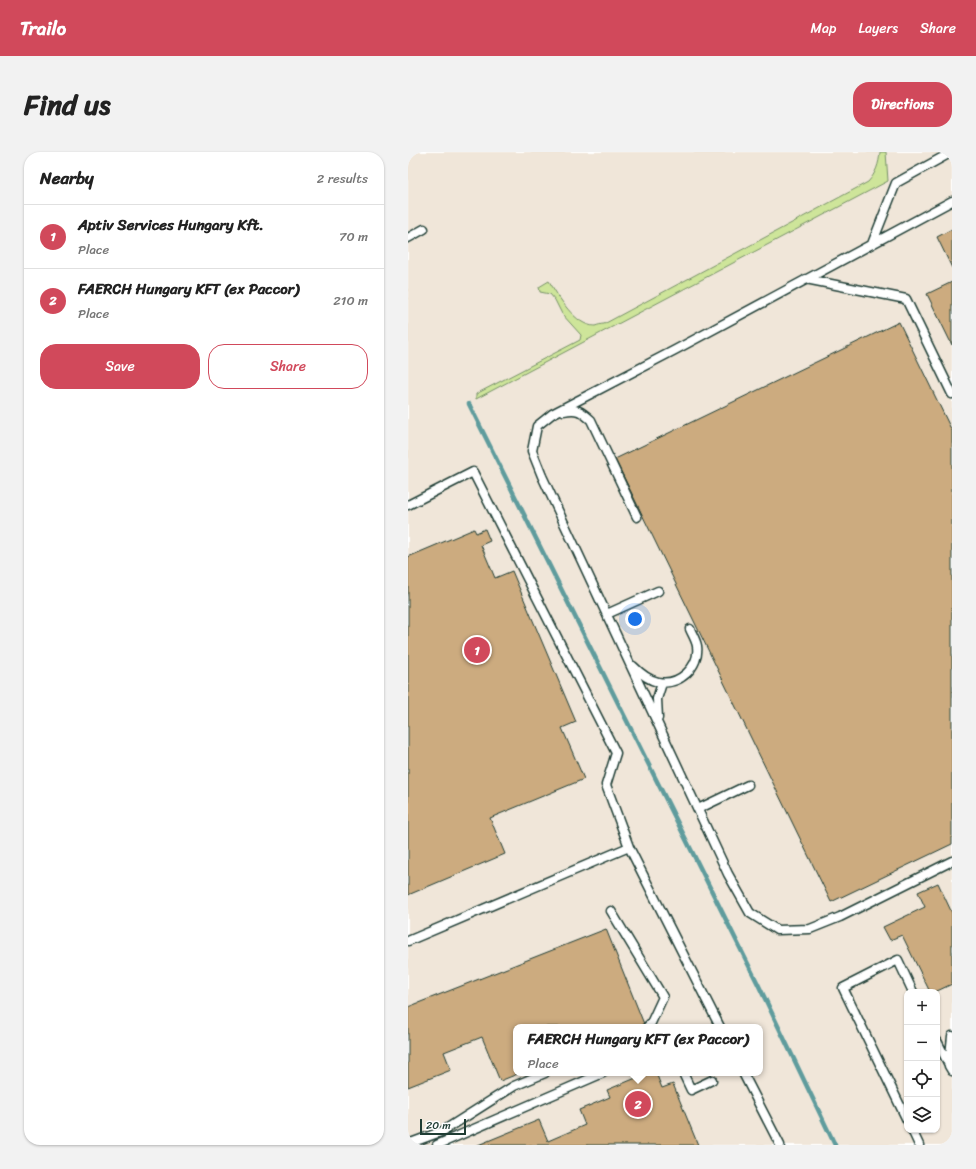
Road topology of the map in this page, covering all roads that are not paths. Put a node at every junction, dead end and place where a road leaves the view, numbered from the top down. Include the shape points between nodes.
1 (952, 152) edge
2 (952, 201) edge
3 (424, 229) dead end
4 (408, 238) edge
5 (872, 244) junction
6 (806, 280) junction
7 (952, 394) edge
8 (552, 414) junction
9 (408, 505) edge
10 (637, 517) dead end
11 (658, 591) dead end
12 (607, 614) junction
13 (690, 629) dead end
14 (630, 662) junction
15 (662, 682) junction
16 (658, 722) junction
17 (748, 785) dead end
18 (698, 809) junction
19 (629, 847) junction
20 (952, 861) edge
21 (611, 911) dead end
22 (408, 941) edge
23 (912, 989) edge
24 (650, 1024) edge
25 (718, 1024) edge
26 (952, 1036) edge
27 (940, 1047) edge
28 (950, 1068) edge
29 (538, 1076) edge
30 (597, 1076) edge
31 (684, 1076) edge
32 (745, 1076) edge
33 (712, 1080) dead end
34 (904, 1114) edge
35 (913, 1133) edge
36 (408, 1144) edge
37 (437, 1145) edge
38 (780, 1145) edge
39 (919, 1145) edge

1 - 5 lane via 896,183
2 - 5 lane
3 - 4 lane
5 - 6 lane
6 - 7 lane via 906,299
6 - 8 lane
8 - 10 lane via 573,409 582,412 591,420
8 - 12 lane via 536,426 532,451
9 - 19 lane via 473,472 616,753 606,785
11 - 12 lane
12 - 14 lane
13 - 15 lane via 697,645 697,658 692,668 681,678 669,683
14 - 15 lane via 643,675
14 - 16 lane
15 - 16 lane via 657,700
16 - 18 lane
17 - 18 lane
18 - 20 lane via 728,874 750,913 777,930 810,929 840,917
19 - 22 lane
19 - 25 lane
21 - 24 lane via 663,997
23 - 34 lane via 898,960 843,988
26 - 28 lane
27 - 28 lane
29 - 36 lane via 514,1086 443,1131
30 - 37 lane
31 - 33 lane via 691,1090
32 - 38 lane
35 - 39 lane

